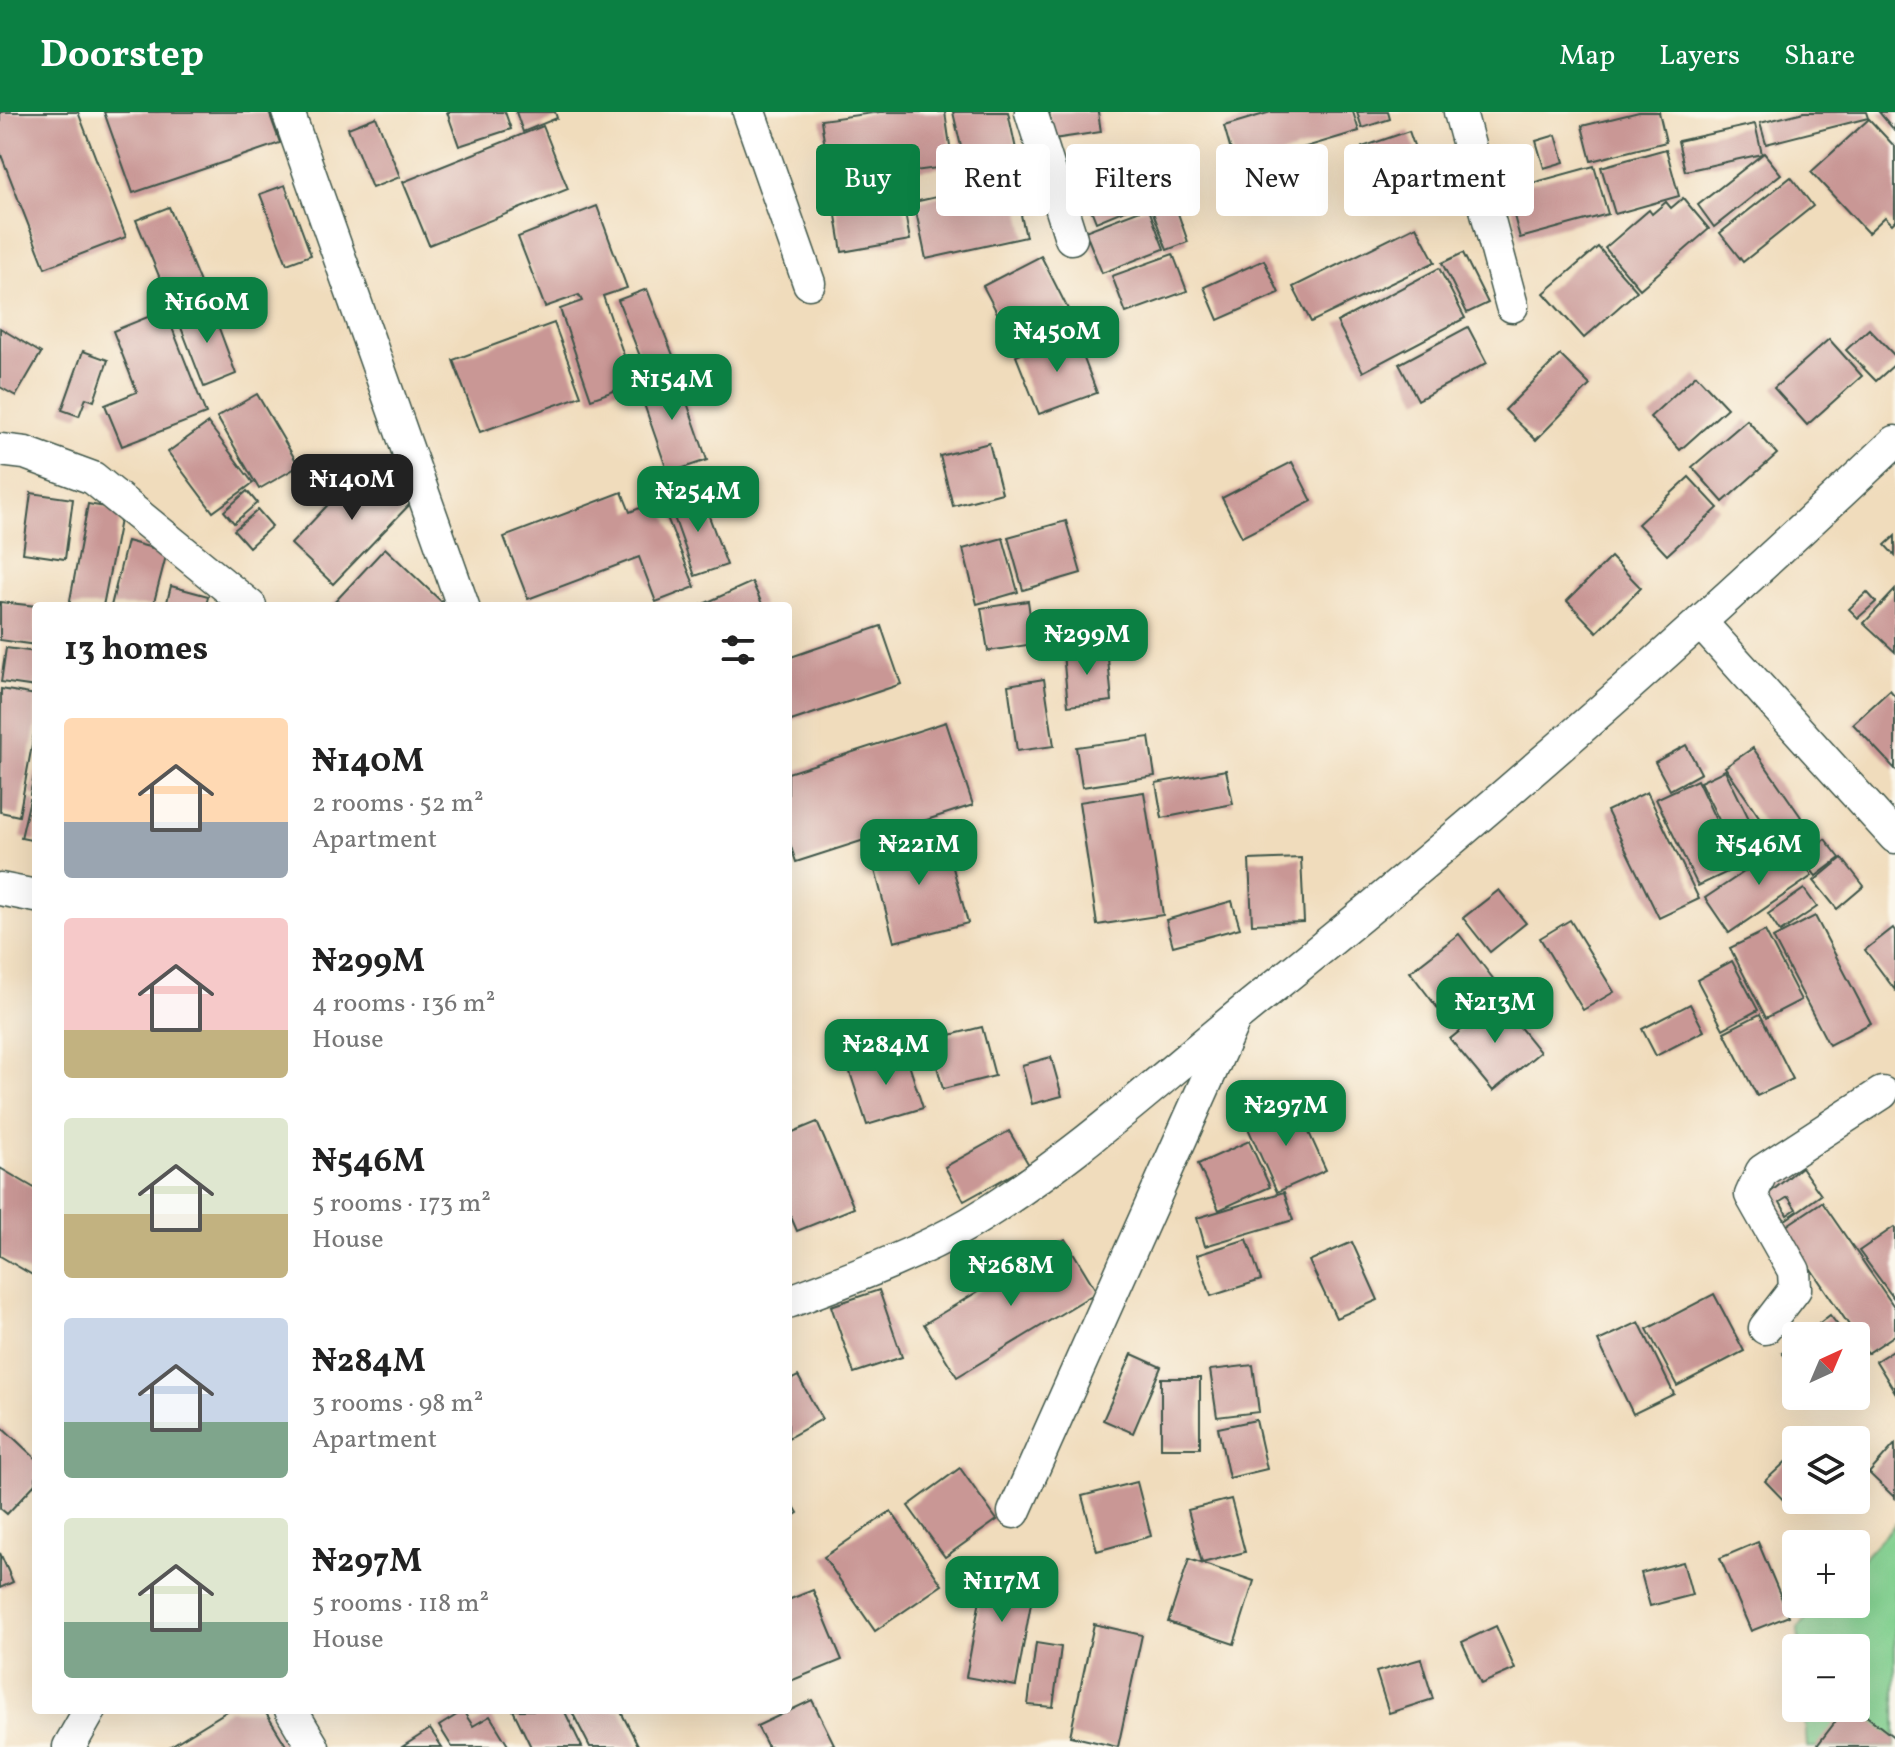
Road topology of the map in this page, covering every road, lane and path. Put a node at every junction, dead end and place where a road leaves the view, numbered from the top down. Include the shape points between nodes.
1 (288, 112) edge
2 (749, 112) edge
3 (1031, 112) edge
4 (1460, 112) edge
5 (1071, 238) dead end
6 (809, 283) dead end
7 (1512, 306) dead end
8 (1895, 442) edge
9 (0, 450) edge
10 (245, 602) edge
11 (462, 602) edge
12 (1701, 623) junction
13 (1895, 837) edge
14 (0, 889) edge
15 (32, 895) edge
16 (1235, 1017) junction
17 (1891, 1096) edge
18 (792, 1301) edge
19 (1765, 1328) dead end
20 (1014, 1512) dead end
21 (88, 1714) edge
22 (293, 1714) edge
23 (69, 1747) edge
24 (313, 1747) edge

1 - 11 street
2 - 6 street
3 - 5 street
4 - 7 street
8 - 12 street
9 - 10 street via 25,453 93,478
12 - 13 street
12 - 16 street via 1374,907
14 - 15 street
16 - 18 street via 1049,1168 968,1224
16 - 20 street
17 - 19 street via 1762,1171 1751,1195 1794,1271 1795,1289
21 - 23 street
22 - 24 street

